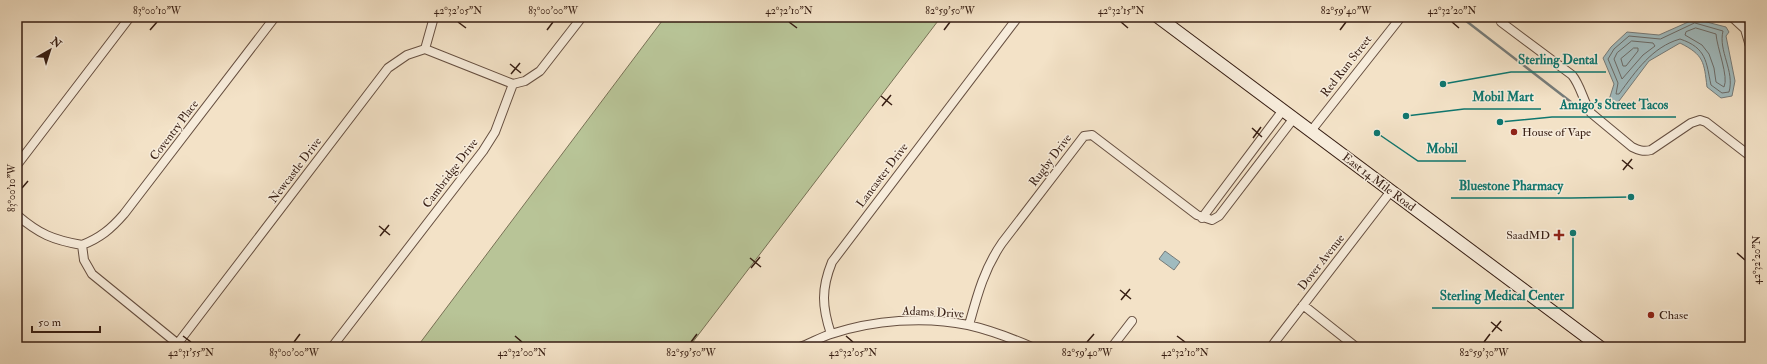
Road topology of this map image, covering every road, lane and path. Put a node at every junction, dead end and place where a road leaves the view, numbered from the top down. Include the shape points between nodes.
1 (130, 17) edge
2 (275, 17) edge
3 (434, 17) edge
4 (582, 17) edge
5 (1018, 17) edge
6 (1158, 17) edge
7 (1401, 17) edge
8 (1732, 17) edge
9 (1503, 19) edge
10 (1750, 46) edge
11 (425, 49) junction
12 (513, 84) junction
13 (1283, 110) junction
14 (1294, 118) junction
15 (1311, 131) junction
16 (1750, 156) edge
17 (17, 165) edge
18 (1391, 191) junction
19 (17, 215) edge
20 (1202, 218) junction
21 (82, 245) junction
22 (1303, 305) junction
23 (1132, 321) dead end
24 (969, 325) junction
25 (831, 334) junction
26 (177, 345) edge
27 (332, 347) edge
28 (800, 347) edge
29 (1032, 347) edge
30 (1112, 347) edge
31 (1270, 347) edge
32 (1356, 347) edge
33 (1600, 347) edge

1 - 17 street
2 - 21 street, Coventry Place via 124,214 108,232
3 - 11 street
4 - 12 street via 540,71 525,81
5 - 25 street, Lancaster Drive via 832,262 826,275 823,301
6 - 13 main road, East 14 Mile Road
7 - 15 street, Red Run Street
8 - 10 street via 1744,29
9 - 16 street via 1572,75 1591,113 1639,151 1650,150 1691,122 1700,120
11 - 12 street
11 - 26 street, Newcastle Drive via 406,55 388,68
12 - 27 street, Cambridge Drive via 495,132 483,150
13 - 14 main road, East 14 Mile Road
13 - 20 street
14 - 15 main road, East 14 Mile Road
14 - 20 street via 1219,216 1212,220
15 - 18 main road, East 14 Mile Road
18 - 22 street, Dover Avenue
18 - 33 main road, East 14 Mile Road
19 - 21 street via 36,230 55,240
20 - 24 street, Rugby Drive via 1092,135 1084,136 992,258 978,290
21 - 26 street via 84,260 92,274
22 - 31 street, Dover Avenue
22 - 32 street
23 - 30 street
24 - 25 street, Adams Drive via 897,322 871,324
24 - 29 street, Adams Drive
25 - 28 street

